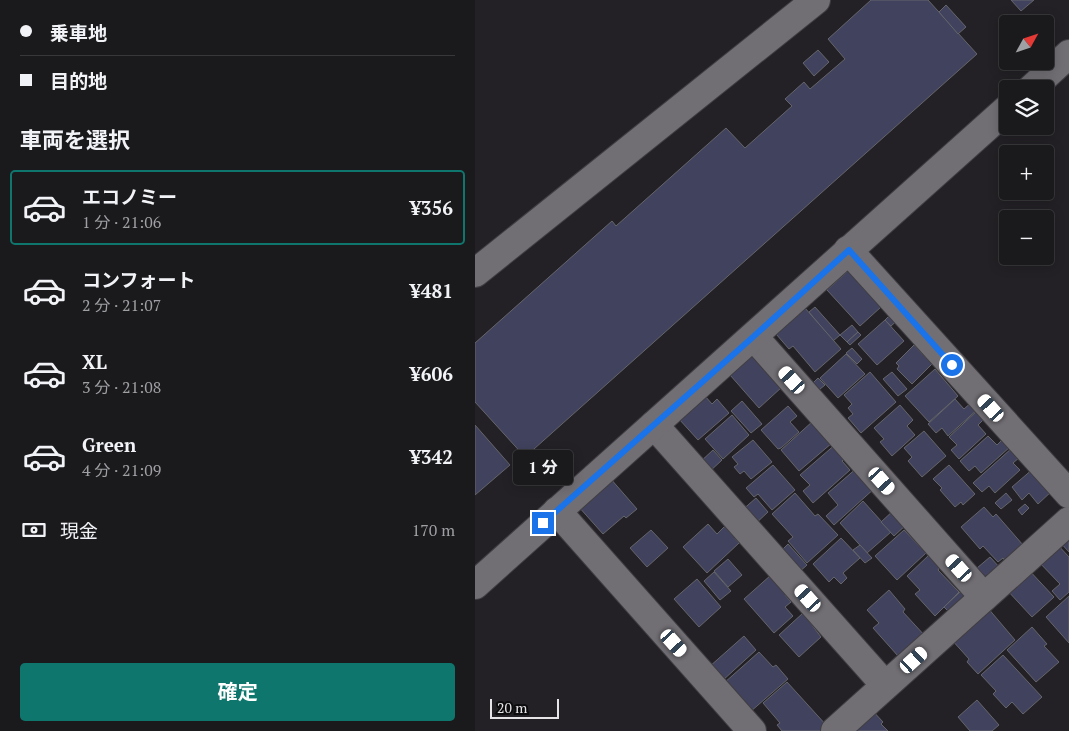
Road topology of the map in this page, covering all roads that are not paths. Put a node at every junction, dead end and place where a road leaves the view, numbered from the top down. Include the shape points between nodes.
1 (816, 0) edge
2 (1069, 54) edge
3 (1041, 80) edge
4 (999, 116) edge
5 (849, 250) junction
6 (475, 273) edge
7 (753, 337) junction
8 (654, 425) junction
9 (1069, 494) edge
10 (557, 511) junction
11 (1069, 521) edge
12 (475, 585) edge
13 (984, 597) junction
14 (885, 685) junction
15 (752, 731) edge
16 (835, 731) edge

1 - 6 street
2 - 3 street
4 - 5 street
5 - 7 street
5 - 9 street
7 - 8 street
7 - 13 street
8 - 10 street
8 - 14 street
10 - 12 street
10 - 15 street
11 - 13 street
13 - 14 street
14 - 16 street

